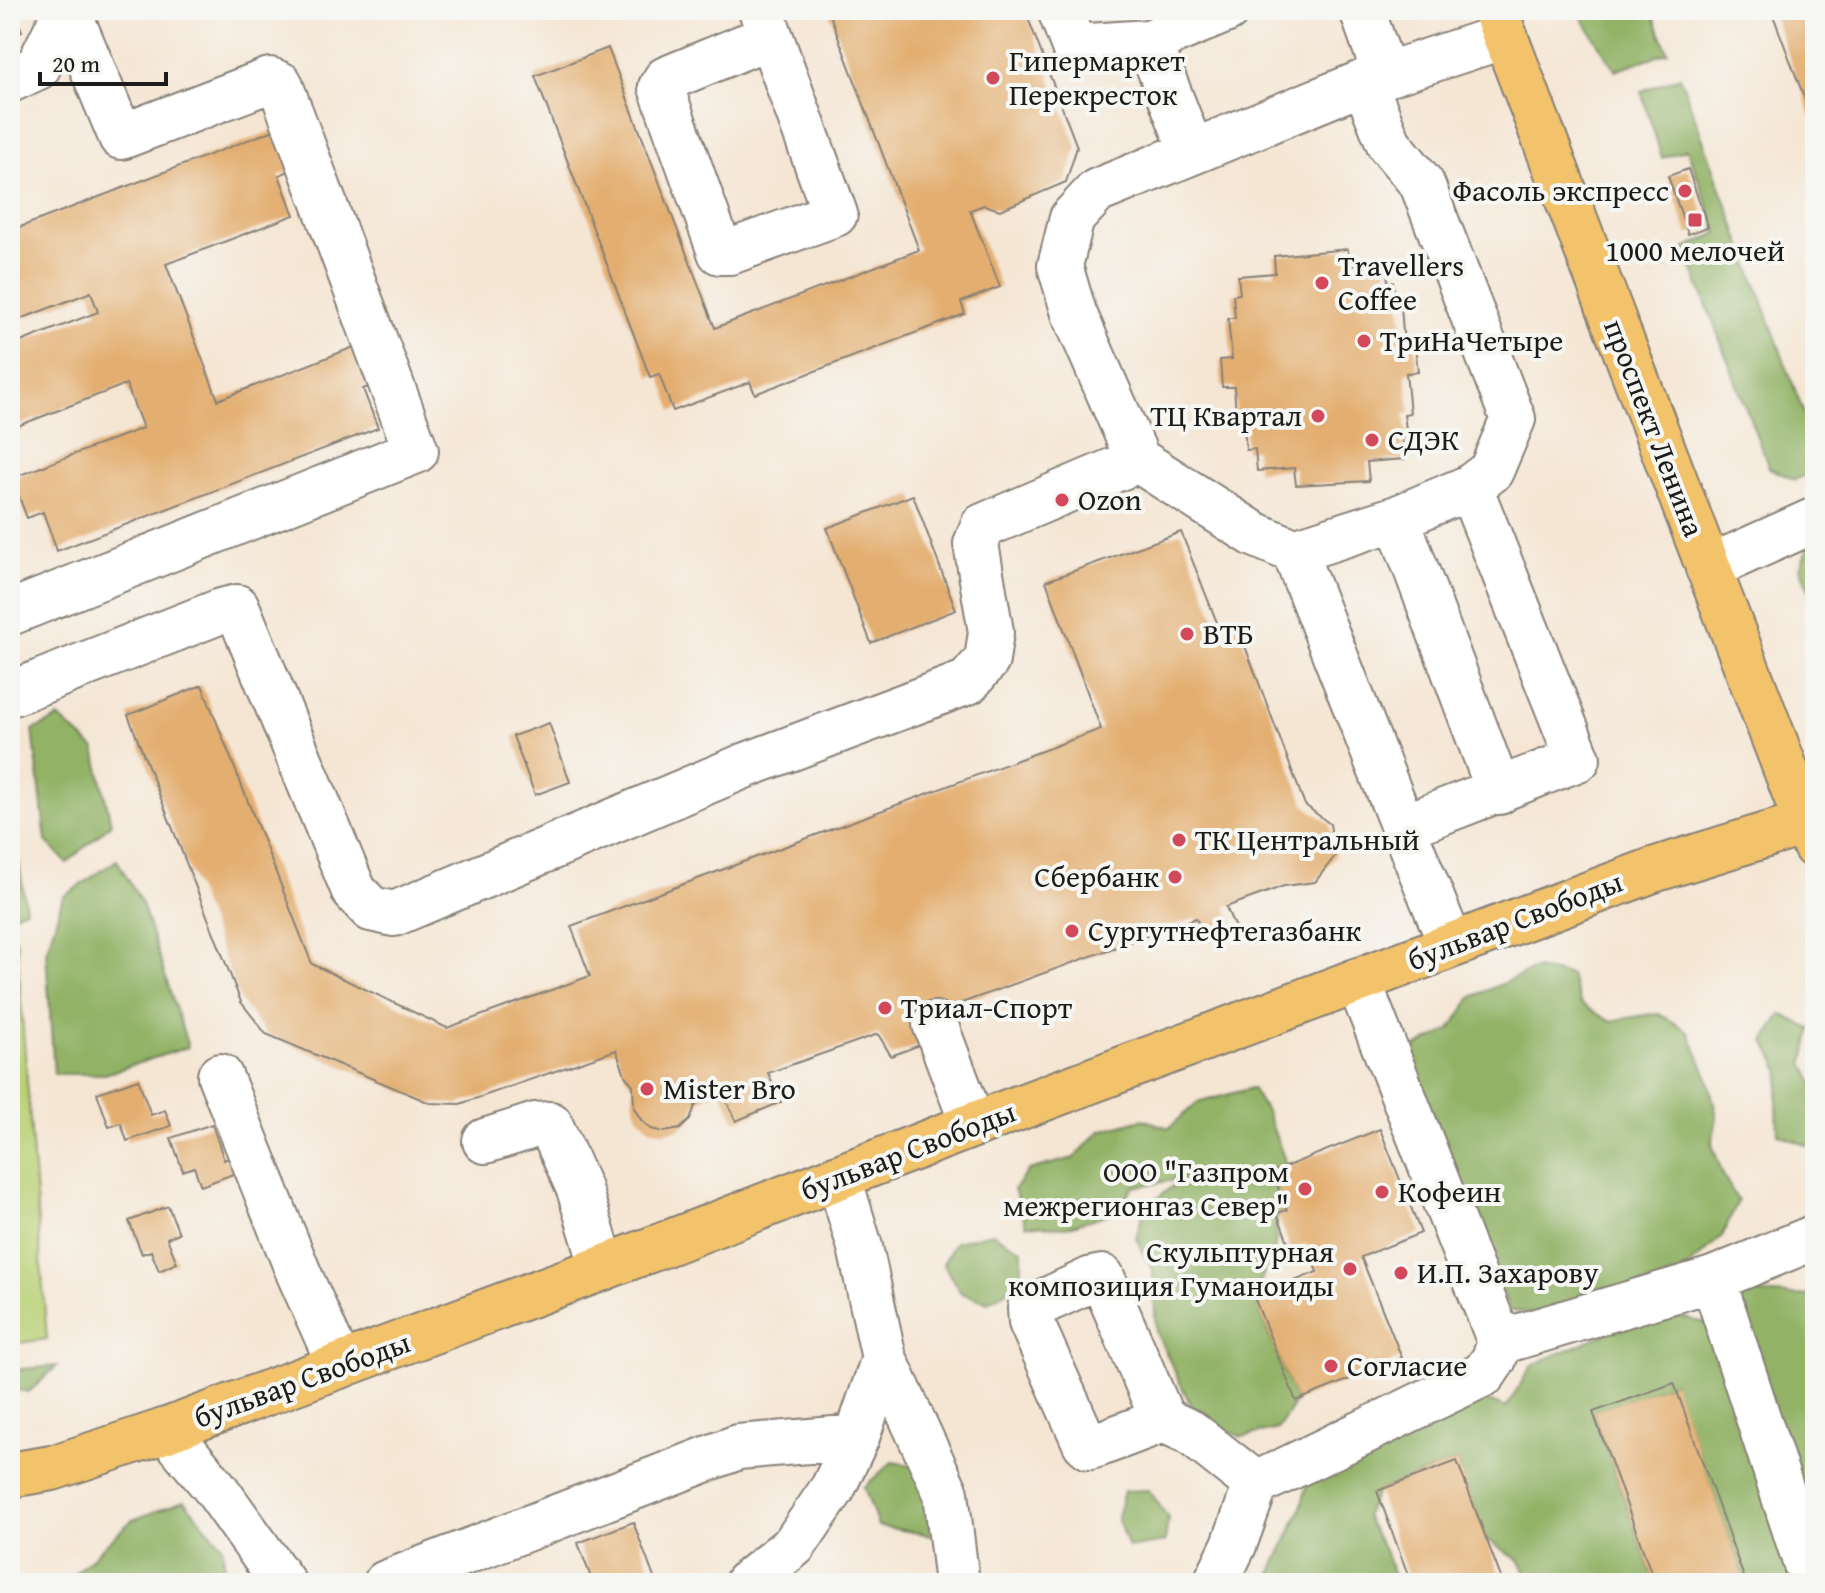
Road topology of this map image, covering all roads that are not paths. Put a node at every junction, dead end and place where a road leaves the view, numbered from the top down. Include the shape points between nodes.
1 (67, 10) edge
2 (1060, 10) edge
3 (1227, 10) edge
4 (1362, 10) edge
5 (765, 23) edge
6 (1500, 23) edge
7 (1149, 42) junction
8 (1374, 79) junction
9 (10, 80) edge
10 (1192, 152) junction
11 (1138, 460) junction
12 (1470, 487) junction
13 (1397, 518) junction
14 (1815, 520) edge
15 (1294, 551) junction
16 (1708, 568) junction
17 (10, 613) edge
18 (10, 694) edge
19 (1499, 792) junction
20 (1403, 827) junction
21 (1812, 830) edge
22 (1451, 945) junction
23 (1358, 980) junction
24 (935, 1024) dead end
25 (220, 1076) dead end
26 (973, 1125) junction
27 (485, 1141) dead end
28 (839, 1178) junction
29 (1815, 1237) edge
30 (603, 1268) junction
31 (1713, 1279) junction
32 (1500, 1342) junction
33 (884, 1358) junction
34 (340, 1366) junction
35 (1163, 1420) dead end
36 (167, 1430) junction
37 (857, 1437) junction
38 (10, 1475) edge
39 (1256, 1484) junction
40 (283, 1583) edge
41 (386, 1583) edge
42 (747, 1583) edge
43 (957, 1583) edge
44 (1218, 1583) edge
45 (1812, 1583) edge

1 - 9 lane via 38,67
1 - 17 lane via 121,137 270,80 280,84 416,451
2 - 7 lane via 1074,47
3 - 7 lane
4 - 8 lane
5 - 5 lane via 835,214 720,252 661,87 666,79
6 - 8 lane
6 - 16 main road, проспект Ленина
7 - 10 lane
8 - 10 lane
8 - 12 lane via 1389,144 1422,184 1513,419 1491,471
10 - 11 lane via 1097,191 1072,218 1060,266 1074,313
11 - 15 lane via 1254,534
11 - 18 lane via 983,526 976,544 991,632 987,660 968,682 744,766 394,914 371,909 354,891 237,607
12 - 13 lane
12 - 19 lane via 1578,759
13 - 15 lane
13 - 19 lane
14 - 16 lane
15 - 20 lane
16 - 21 main road, проспект Ленина
19 - 20 lane
20 - 22 lane
21 - 22 main road, бульвар Свободы via 1653,870
22 - 23 main road, бульвар Свободы
23 - 26 main road, бульвар Свободы
23 - 32 lane
24 - 26 lane
25 - 34 lane
26 - 28 main road, бульвар Свободы
27 - 30 lane via 550,1124 579,1189
28 - 30 main road, бульвар Свободы
28 - 33 lane
29 - 31 lane
30 - 34 main road, бульвар Свободы
31 - 32 lane
31 - 45 lane
32 - 39 lane via 1484,1374
33 - 37 lane
33 - 43 lane via 946,1493
34 - 36 main road, бульвар Свободы
35 - 39 lane via 1190,1432
36 - 38 main road, бульвар Свободы via 52,1468
36 - 40 lane
37 - 41 lane via 738,1447
37 - 42 lane via 833,1488 794,1545
39 - 44 lane

